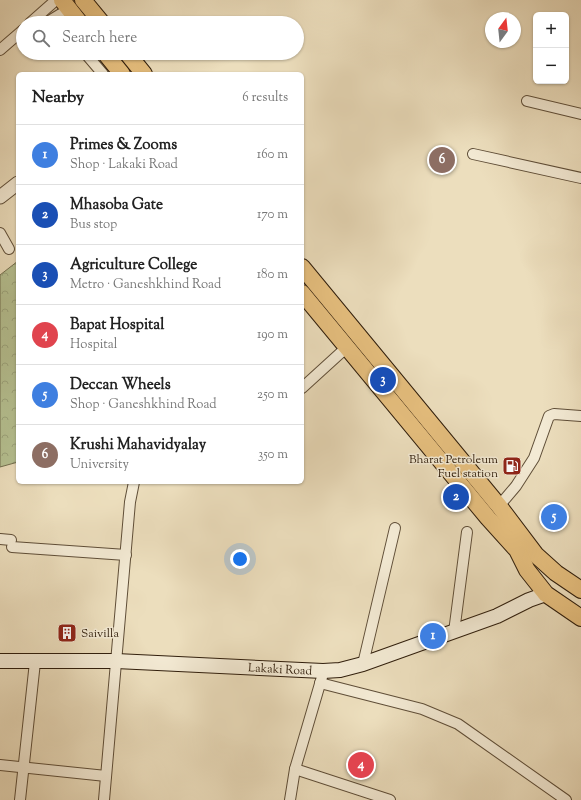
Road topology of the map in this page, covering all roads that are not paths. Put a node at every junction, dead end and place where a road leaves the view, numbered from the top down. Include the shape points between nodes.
1 (83, 0) edge
2 (62, 3) edge
3 (41, 16) edge
4 (52, 16) edge
5 (73, 16) edge
6 (96, 16) edge
7 (16, 36) edge
8 (0, 50) edge
9 (91, 60) edge
10 (111, 60) edge
11 (133, 60) edge
12 (101, 72) edge
13 (120, 72) edge
14 (142, 72) edge
15 (526, 101) dead end
16 (581, 114) edge
17 (473, 154) dead end
18 (581, 178) edge
19 (16, 184) edge
20 (2, 191) edge
21 (0, 233) edge
22 (9, 248) dead end
23 (304, 269) edge
24 (304, 295) edge
25 (347, 347) junction
26 (304, 386) edge
27 (581, 416) edge
28 (134, 484) edge
29 (499, 506) junction
30 (395, 528) dead end
31 (467, 532) dead end
32 (0, 540) edge
33 (521, 544) junction
34 (126, 555) junction
35 (581, 579) edge
36 (581, 590) edge
37 (546, 594) junction
38 (581, 604) edge
39 (581, 618) edge
40 (454, 632) junction
41 (0, 661) edge
42 (116, 661) junction
43 (35, 662) junction
44 (363, 664) junction
45 (321, 677) junction
46 (0, 764) edge
47 (23, 767) junction
48 (295, 769) junction
49 (106, 776) junction
50 (20, 800) edge
51 (104, 800) edge
52 (290, 800) edge
53 (390, 800) edge
54 (566, 800) edge

1 - 6 main road
2 - 3 street
2 - 4 street
2 - 5 main road
7 - 8 street
9 - 12 street
10 - 13 main road
11 - 14 main road
15 - 16 street
17 - 18 street
19 - 20 street
21 - 22 street
23 - 29 main road
24 - 25 main road
25 - 26 street
25 - 33 main road via 488,518
27 - 29 street via 549,416 534,458
28 - 34 street
29 - 33 main road
30 - 44 street
31 - 40 street
32 - 34 street via 12,544
33 - 35 main road via 541,549
33 - 36 main road
33 - 37 main road via 527,570
33 - 38 main road via 547,582
34 - 42 street
37 - 39 main road
37 - 40 main road, Lakaki Road
40 - 44 main road, Lakaki Road
41 - 43 main road, Lakaki Road
42 - 43 main road, Lakaki Road
42 - 45 main road, Lakaki Road
42 - 49 street
43 - 47 street
44 - 45 main road, Lakaki Road
45 - 48 street
45 - 54 street via 422,709 458,724
46 - 47 street
47 - 49 street
47 - 50 street
48 - 52 street
48 - 53 street
49 - 51 street

